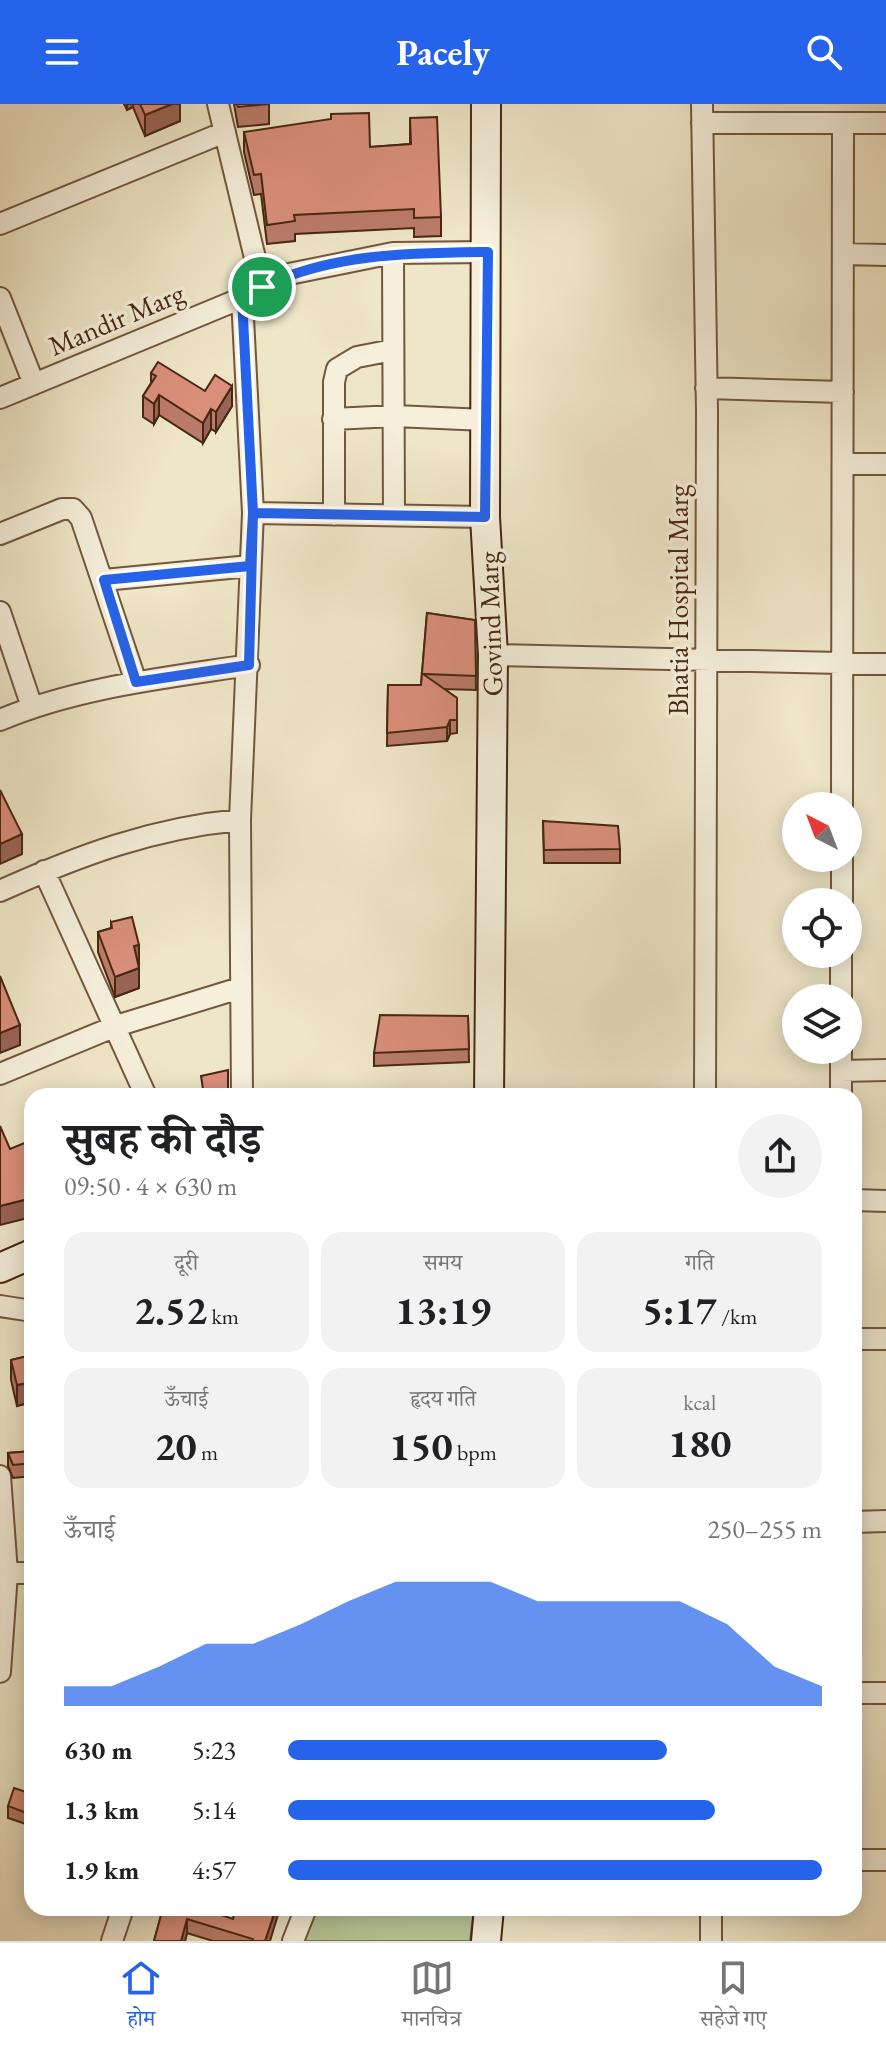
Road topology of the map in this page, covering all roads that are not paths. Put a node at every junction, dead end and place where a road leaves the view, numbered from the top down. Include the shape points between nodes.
1 (218, 104) edge
2 (486, 104) edge
3 (702, 113) edge
4 (843, 123) junction
5 (886, 123) edge
6 (225, 132) junction
7 (0, 224) edge
8 (488, 252) junction
9 (393, 253) junction
10 (843, 254) junction
11 (886, 255) edge
12 (262, 287) junction
13 (0, 298) edge
14 (242, 298) junction
15 (393, 350) junction
16 (34, 384) junction
17 (706, 388) junction
18 (843, 392) junction
19 (0, 398) edge
20 (395, 416) junction
21 (333, 419) junction
22 (485, 420) junction
23 (843, 464) junction
24 (886, 464) edge
25 (253, 513) junction
26 (334, 515) junction
27 (394, 515) junction
28 (485, 517) junction
29 (0, 534) edge
30 (250, 566) junction
31 (104, 580) junction
32 (0, 612) edge
33 (493, 655) junction
34 (706, 661) junction
35 (843, 664) junction
36 (886, 664) edge
37 (249, 665) junction
38 (136, 682) junction
39 (32, 707) junction
40 (0, 720) edge
41 (842, 792) edge
42 (240, 820) junction
43 (44, 871) junction
44 (0, 891) edge
45 (240, 988) junction
46 (116, 1026) junction
47 (841, 1064) edge
48 (859, 1064) edge
49 (886, 1070) edge
50 (0, 1074) edge
51 (143, 1088) edge
52 (242, 1088) edge
53 (489, 1088) edge
54 (705, 1088) edge
55 (841, 1088) edge
56 (862, 1200) edge
57 (886, 1201) edge
58 (24, 1258) edge
59 (0, 1268) edge
60 (0, 1306) edge
61 (24, 1310) edge
62 (862, 1339) edge
63 (886, 1339) edge
64 (0, 1476) edge
65 (886, 1521) edge
66 (862, 1522) edge
67 (4, 1573) edge
68 (0, 1672) edge
69 (862, 1693) edge
70 (886, 1693) edge
71 (862, 1860) edge
72 (886, 1860) edge
73 (120, 1916) edge
74 (303, 1916) edge
75 (488, 1916) edge
76 (711, 1916) edge
77 (112, 1941) edge
78 (293, 1941) edge
79 (486, 1941) edge
80 (711, 1941) edge

1 - 6 street
2 - 8 street, Govind Marg
3 - 4 street
3 - 17 street, Bhatia Hospital Marg
4 - 5 street
4 - 10 street
6 - 7 street
6 - 12 street
8 - 9 street, Mandir Marg
8 - 22 street, Govind Marg
9 - 12 street, Mandir Marg via 302,271
9 - 15 street
10 - 11 street
10 - 18 street
12 - 14 street, Mandir Marg
13 - 16 street
14 - 16 street, Mandir Marg
14 - 25 street
15 - 20 street
15 - 21 street via 357,357 337,369
16 - 19 street, Mandir Marg
17 - 18 street
17 - 34 street, Bhatia Hospital Marg
18 - 23 street
20 - 21 street
20 - 22 street
20 - 27 street
21 - 26 street
22 - 28 street, Govind Marg
23 - 24 street
23 - 35 street
25 - 26 street
25 - 30 street
26 - 27 street
27 - 28 street
28 - 33 street, Govind Marg
29 - 31 street via 73,509
30 - 31 street
30 - 37 street
31 - 38 street
32 - 39 street
33 - 34 street
33 - 53 street, Govind Marg
34 - 35 street
34 - 54 street, Bhatia Hospital Marg
35 - 36 street
35 - 41 street
37 - 38 street
37 - 42 street
38 - 39 street
39 - 40 street
42 - 43 street via 136,836
42 - 45 street
43 - 44 street
43 - 46 street
45 - 46 street
45 - 52 street
46 - 50 street
46 - 51 street
47 - 55 street
48 - 49 street
56 - 57 street
58 - 59 street
60 - 61 street
62 - 63 street
64 - 67 street
65 - 66 street
67 - 68 street
69 - 70 street
71 - 72 street
73 - 77 street
74 - 78 street
75 - 79 street
76 - 80 street

